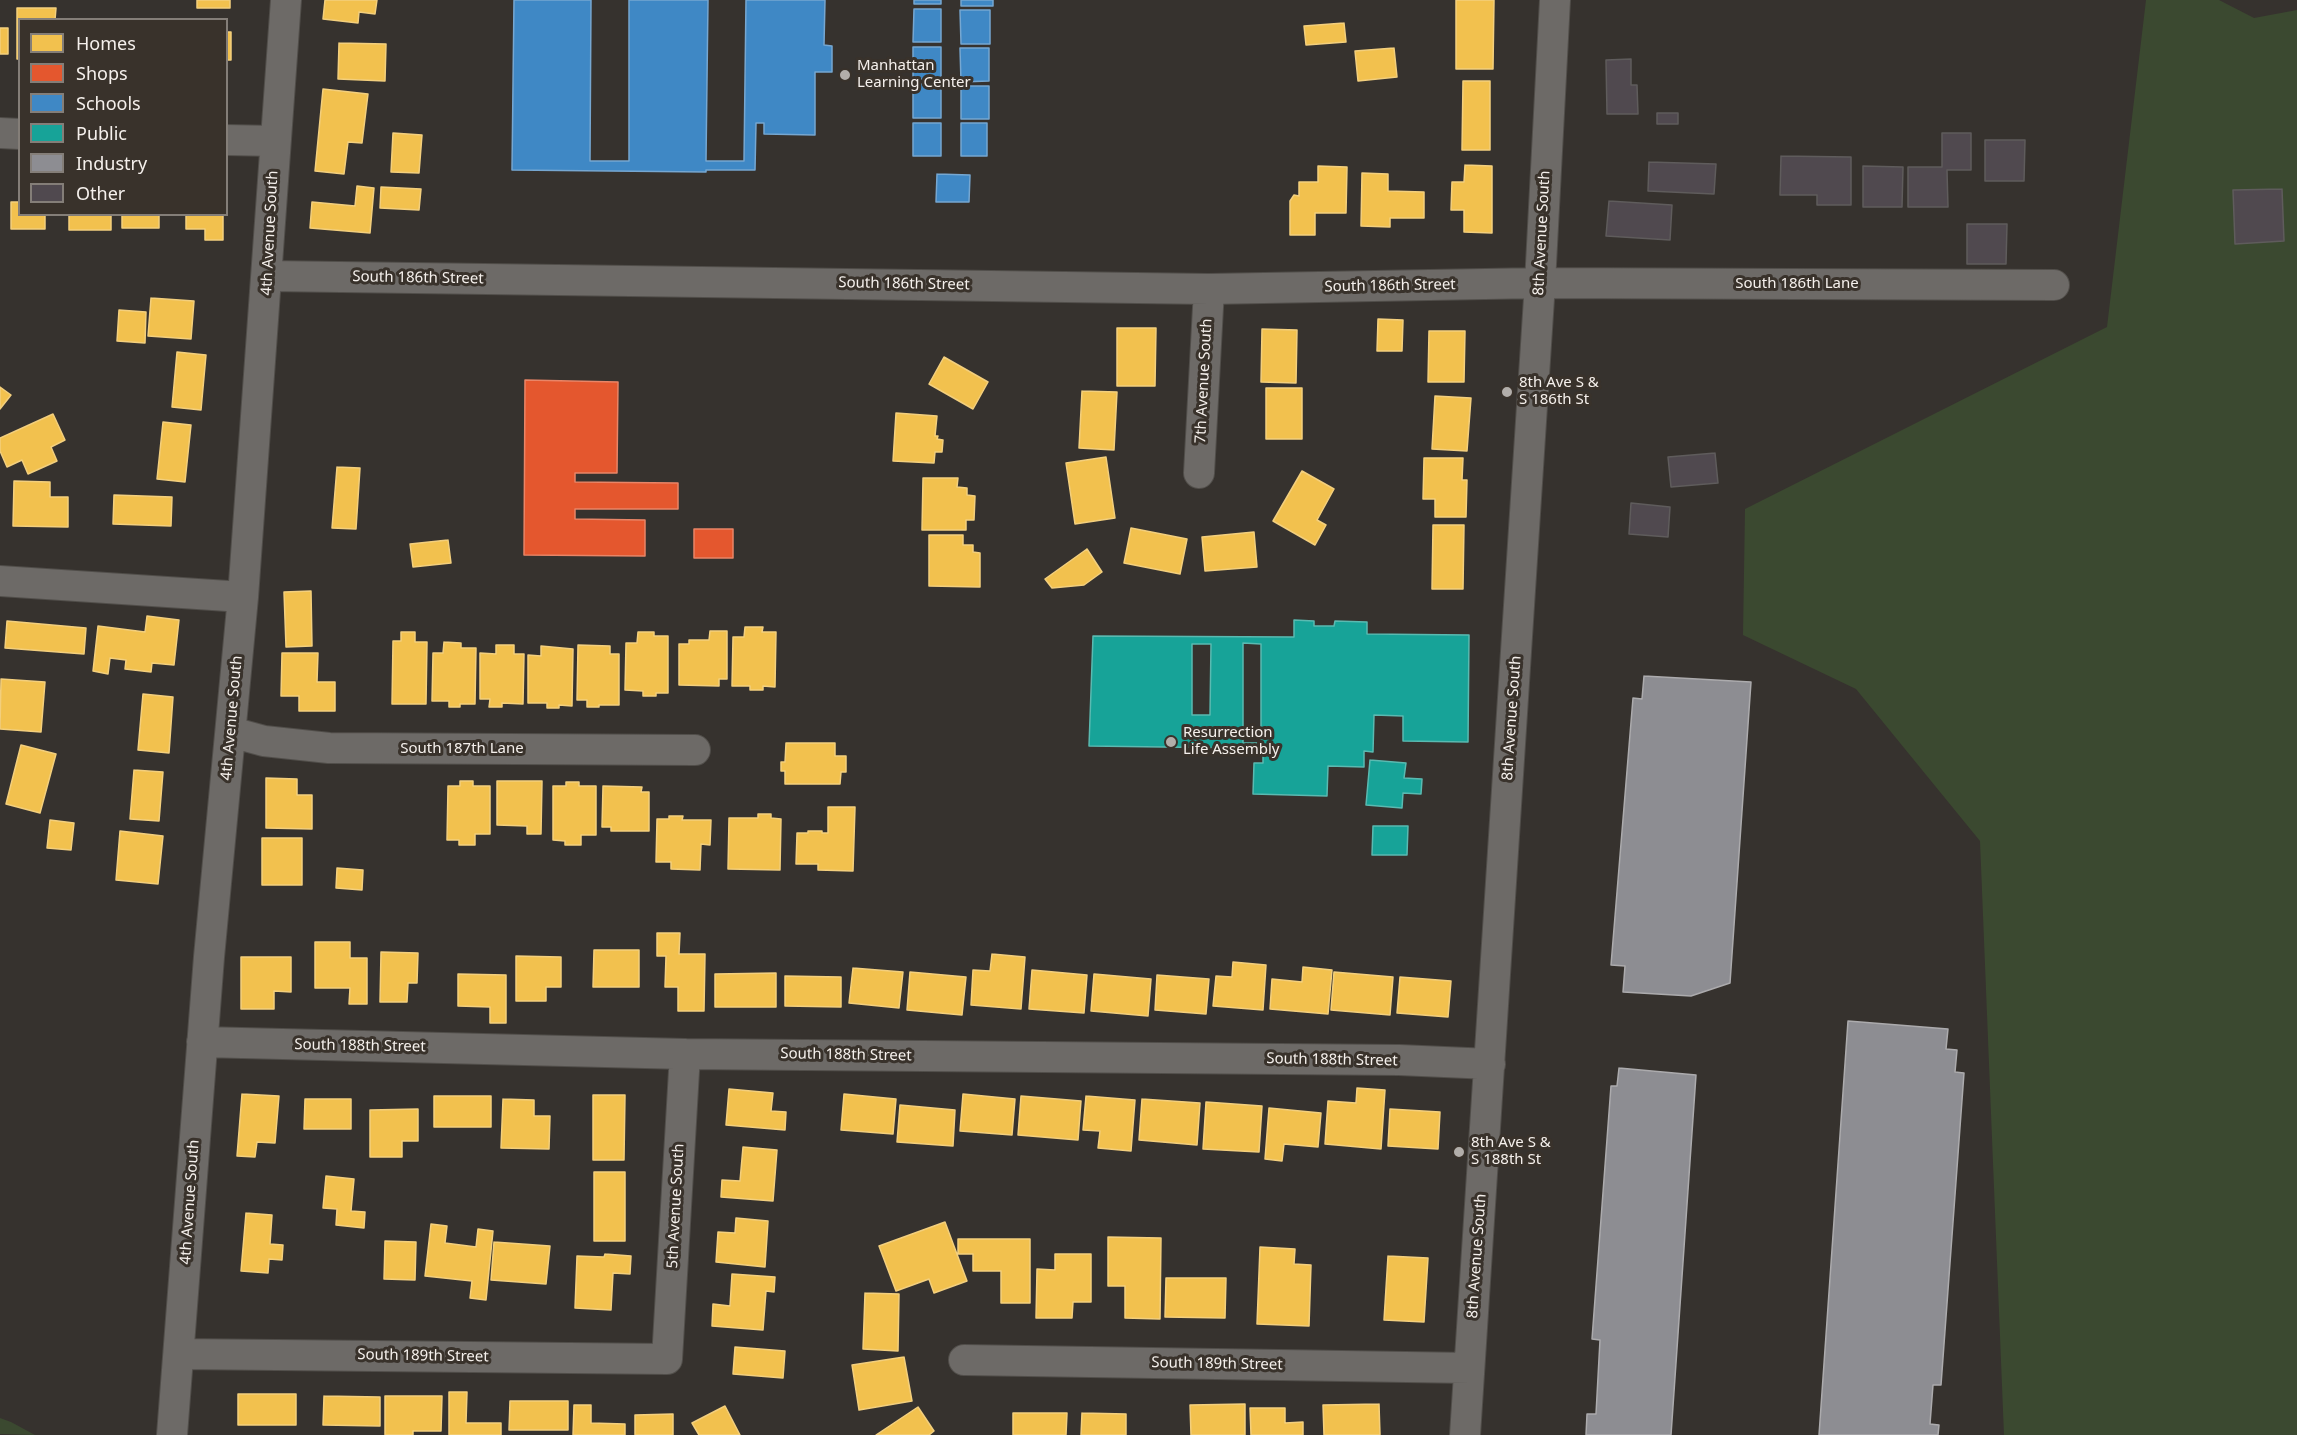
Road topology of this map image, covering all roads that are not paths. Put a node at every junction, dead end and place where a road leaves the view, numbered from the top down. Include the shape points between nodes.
1 (286, 0) edge
2 (1555, 0) edge
3 (0, 133) edge
4 (18, 134) edge
5 (228, 140) edge
6 (275, 141) junction
7 (268, 276) junction
8 (1540, 283) junction
9 (2054, 285) dead end
10 (1209, 289) junction
11 (1199, 473) dead end
12 (0, 581) edge
13 (243, 597) junction
14 (231, 732) junction
15 (695, 750) dead end
16 (202, 1042) junction
17 (685, 1054) junction
18 (1490, 1064) junction
19 (179, 1354) junction
20 (667, 1359) joint
21 (964, 1360) dead end
22 (1469, 1368) junction
23 (172, 1435) edge
24 (1465, 1435) edge

1 - 6 street, 4th Avenue South
2 - 8 street, 8th Avenue South
3 - 4 street
5 - 6 street
6 - 7 street, 4th Avenue South
7 - 10 street, South 186th Street
7 - 13 street, 4th Avenue South
8 - 9 street, South 186th Lane
8 - 10 street, South 186th Street
8 - 18 street, 8th Avenue South
10 - 11 street, 7th Avenue South
12 - 13 street
13 - 14 street, 4th Avenue South
14 - 15 street, South 187th Lane via 264,741 329,748
14 - 16 street, 4th Avenue South
16 - 17 street, South 188th Street
16 - 19 street, 4th Avenue South
17 - 18 street, South 188th Street
17 - 20 street, 5th Avenue South
18 - 22 street, 8th Avenue South
19 - 20 street, South 189th Street
19 - 23 street, 4th Avenue South
21 - 22 street, South 189th Street
22 - 24 street, 8th Avenue South

